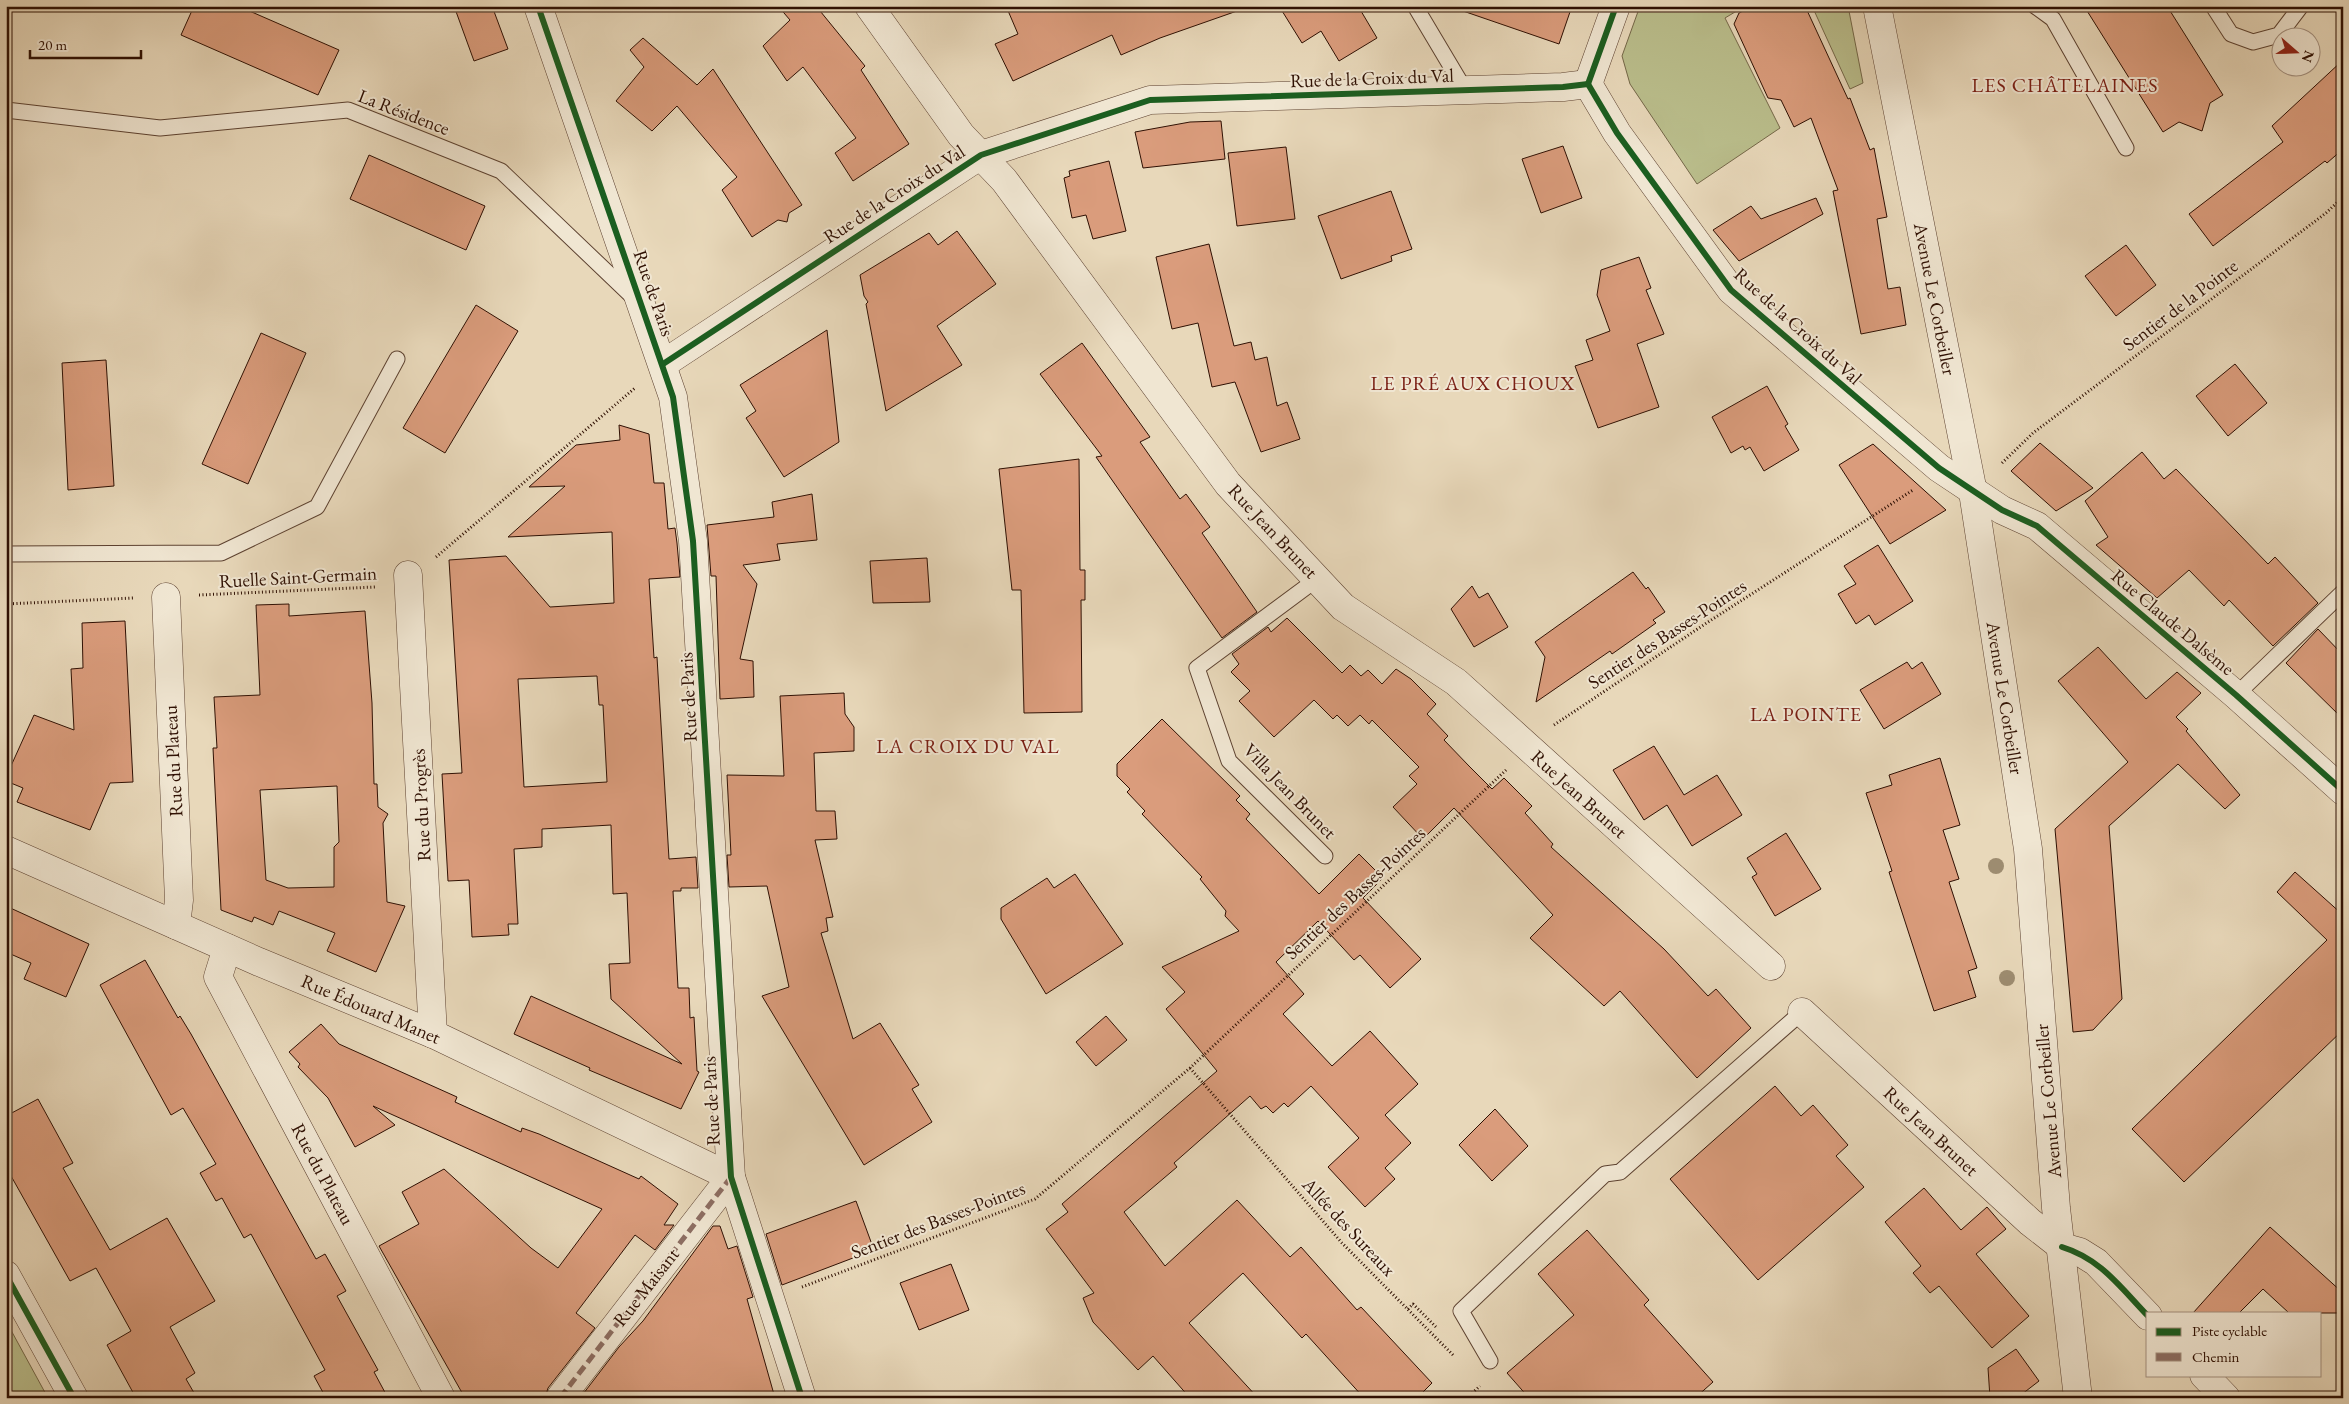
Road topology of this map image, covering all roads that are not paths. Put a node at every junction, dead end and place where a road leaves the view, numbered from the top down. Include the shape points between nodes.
1 (538, 6) edge
2 (869, 6) edge
3 (1415, 6) edge
4 (1616, 6) edge
5 (1877, 6) edge
6 (2035, 6) edge
7 (2213, 6) edge
8 (2301, 6) edge
9 (1588, 84) junction
10 (1465, 90) junction
11 (6, 110) edge
12 (2126, 148) dead end
13 (982, 155) junction
14 (642, 305) junction
15 (397, 359) dead end
16 (663, 364) junction
17 (1973, 492) junction
18 (6, 554) edge
19 (408, 575) road end
20 (1317, 579) junction
21 (2343, 592) edge
22 (166, 597) road end
23 (2236, 695) junction
24 (2343, 791) edge
25 (6, 850) edge
26 (1325, 856) dead end
27 (176, 925) junction
28 (227, 948) junction
29 (1771, 966) dead end
30 (1802, 1012) joint
31 (433, 1034) junction
32 (731, 1177) junction
33 (2062, 1247) junction
34 (6, 1275) edge
35 (2146, 1314) edge
36 (1490, 1361) dead end
37 (2205, 1376) edge
38 (74, 1398) edge
39 (442, 1398) edge
40 (560, 1398) edge
41 (802, 1398) edge
42 (2078, 1398) edge
43 (2226, 1398) edge

1 - 14 street, Rue de Paris
2 - 13 street, Rue Jean Brunet via 961,135
3 - 10 lane
4 - 9 street
5 - 17 street, Avenue Le Corbeiller
6 - 12 lane via 2053,19
7 - 8 lane via 2231,34 2253,42 2279,35
9 - 10 street, Rue de la Croix du Val
9 - 17 street, Rue de la Croix du Val via 1617,133 1731,290 1940,468
10 - 13 street, Rue de la Croix du Val via 1150,100
11 - 14 lane, La Résidence via 160,128 348,110 501,171
13 - 16 street, Rue de la Croix du Val
13 - 20 street, Rue Jean Brunet via 1004,180 1228,484
14 - 16 street, Rue de Paris
15 - 18 lane via 317,507 221,553
16 - 32 street, Rue de Paris via 673,397 693,541
17 - 23 street, Rue Claude Dalsème via 2037,526
17 - 33 street, Avenue Le Corbeiller via 2028,850 2056,1208
19 - 31 street, Rue du Progrès
20 - 26 lane, Villa Jean Brunet via 1197,668 1229,761
20 - 29 street, Rue Jean Brunet via 1343,607 1456,682
21 - 23 lane
22 - 27 street, Rue du Plateau via 179,900
23 - 24 street, Rue Claude Dalsème
25 - 27 street, Rue Édouard Manet
27 - 28 street, Rue Édouard Manet
28 - 31 street, Rue Édouard Manet
28 - 39 street, Rue du Plateau via 218,977
30 - 33 street, Rue Jean Brunet via 2030,1222
30 - 36 lane via 1620,1172 1605,1174 1461,1311
31 - 32 street, Rue Édouard Manet
32 - 40 street, Rue Maisant
32 - 41 street, Rue de Paris
33 - 35 street, Rue Jean Brunet via 2080,1252 2096,1262
33 - 42 street, Avenue Le Corbeiller
34 - 38 street
37 - 43 street

